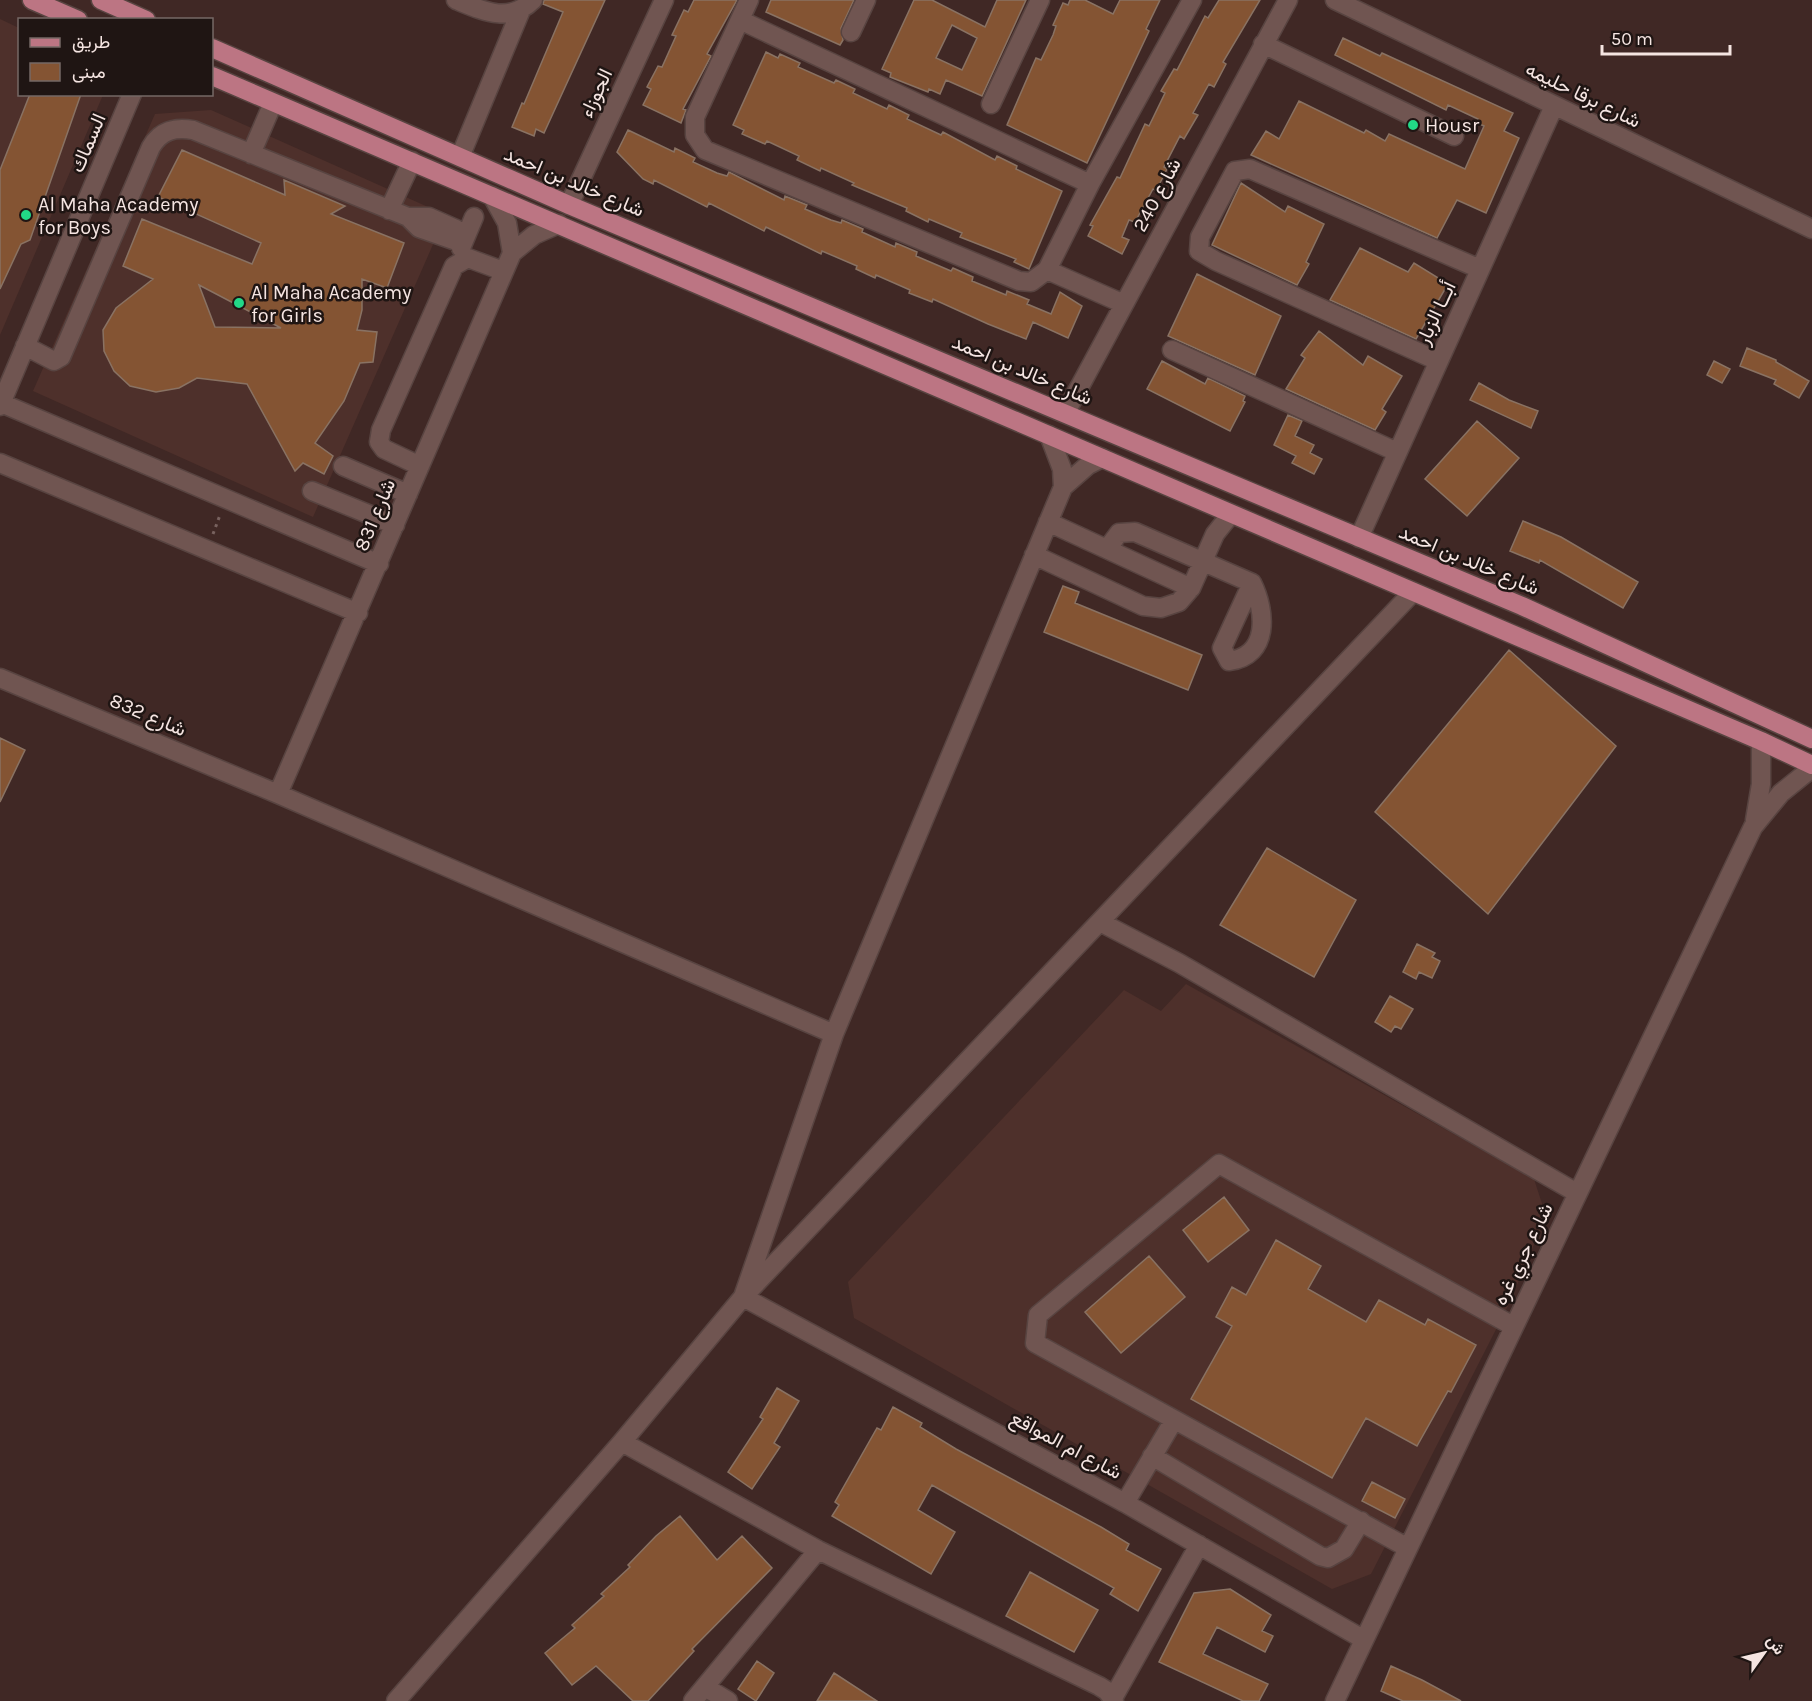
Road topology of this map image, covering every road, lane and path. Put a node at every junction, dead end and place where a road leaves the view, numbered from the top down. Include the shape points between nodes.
1 (32, 0) edge
2 (101, 0) edge
3 (456, 0) edge
4 (664, 0) edge
5 (749, 0) edge
6 (866, 0) edge
7 (1040, 0) edge
8 (1192, 0) edge
9 (1288, 0) edge
10 (1335, 0) edge
11 (527, 5) edge
12 (73, 18) edge
13 (142, 18) edge
14 (740, 20) junction
15 (851, 32) dead end
16 (1263, 44) junction
17 (213, 48) edge
18 (213, 76) edge
19 (132, 96) edge
20 (273, 103) junction
21 (991, 104) dead end
22 (1554, 106) junction
23 (1454, 136) dead end
24 (251, 154) junction
25 (460, 157) junction
26 (412, 161) junction
27 (1090, 184) junction
28 (492, 196) junction
29 (569, 205) junction
30 (389, 210) junction
31 (559, 224) junction
32 (1812, 229) edge
33 (467, 238) junction
34 (512, 253) junction
35 (1480, 269) junction
36 (1047, 270) junction
37 (503, 272) junction
38 (1124, 304) junction
39 (25, 346) junction
40 (1172, 350) dead end
41 (1438, 361) junction
42 (1, 404) edge
43 (1066, 412) junction
44 (1049, 435) junction
45 (1397, 452) junction
46 (1102, 459) junction
47 (0, 463) edge
48 (343, 466) dead end
49 (420, 466) junction
50 (1063, 487) junction
51 (312, 491) dead end
52 (408, 494) junction
53 (227, 500) junction
54 (1231, 514) junction
55 (1048, 522) junction
56 (395, 525) junction
57 (1359, 538) junction
58 (206, 549) junction
59 (1107, 549) junction
60 (1034, 555) junction
61 (1203, 560) junction
62 (379, 564) junction
63 (1252, 583) dead end
64 (1191, 588) junction
65 (1413, 592) junction
66 (358, 614) junction
67 (0, 678) edge
68 (1812, 739) edge
69 (1761, 741) junction
70 (1812, 766) edge
71 (278, 794) junction
72 (1753, 827) junction
73 (1100, 922) junction
74 (834, 1034) junction
75 (1577, 1193) junction
76 (743, 1297) junction
77 (1513, 1326) junction
78 (1174, 1420) junction
79 (622, 1442) junction
80 (1152, 1456) junction
81 (1125, 1503) junction
82 (1361, 1521) junction
83 (1199, 1545) junction
84 (1408, 1548) junction
85 (818, 1550) junction
86 (1363, 1640) junction
87 (699, 1694) edge
88 (1113, 1700) edge
89 (396, 1701) edge
90 (728, 1701) edge
91 (1335, 1701) edge

1 - 12 main road
2 - 13 main road
3 - 11 street via 496,15
4 - 29 street, الجوزاء
5 - 14 street
6 - 15 street
7 - 21 street
8 - 27 street
9 - 16 street, شارع 240
10 - 22 street, شارع برقا حليمه
11 - 25 street
14 - 27 street
14 - 36 street via 696,117 695,135 705,150 1019,281 1031,282
16 - 23 street
16 - 38 street, شارع 240
17 - 25 main road, شارع خالد بن احمد
18 - 20 main road
19 - 39 street, السماك
20 - 24 street
20 - 26 main road
22 - 32 street, شارع برقا حليمه
22 - 35 street, أبــا الزبار
24 - 30 street
24 - 39 street via 193,130 177,128 161,134 151,147 61,357 52,360
25 - 29 main road, شارع خالد بن احمد
26 - 28 main road
26 - 30 street
27 - 36 street
28 - 31 main road
28 - 34 street via 507,223
29 - 43 main road, شارع خالد بن احمد
30 - 33 street via 419,228
31 - 34 street, شارع 831 via 534,235
31 - 44 main road
33 - 37 street via 474,260
33 - 49 street via 379,436 384,449
34 - 37 street, شارع 831
35 - 41 street, أبــا الزبار
35 - 41 street via 1250,169 1235,171 1200,237 1199,251 1216,261
36 - 38 street
37 - 49 street, شارع 831
38 - 43 street, شارع 240
39 - 42 street, السماك
40 - 45 street
41 - 45 street, أبــا الزبار
42 - 53 street
43 - 57 main road, شارع خالد بن احمد
44 - 46 main road
44 - 50 street via 1058,451
45 - 57 street, أبــا الزبار
46 - 50 street via 1088,465
46 - 54 main road
47 - 58 street
48 - 52 street
49 - 52 street, شارع 831
50 - 55 street
51 - 56 street
52 - 56 street, شارع 831
53 - 58 path
53 - 62 street
54 - 61 street via 1215,534
54 - 65 main road
55 - 59 street
55 - 60 street
56 - 62 street, شارع 831
57 - 68 main road, شارع خالد بن احمد via 1522,606
58 - 66 street
59 - 61 street via 1119,533 1127,530
59 - 64 street
60 - 64 street via 1143,606 1161,608 1179,602
60 - 74 street
61 - 63 street
61 - 64 street
62 - 66 street, شارع 831
65 - 69 main road
65 - 73 street
66 - 71 street, شارع 831
67 - 71 street, شارع 832
69 - 70 main road
69 - 72 street, شارع جري غره via 1761,784
70 - 72 street, شارع جري غره via 1780,793
71 - 74 street, شارع 832
72 - 75 street, شارع جري غره
73 - 75 street via 1179,963
73 - 76 street
74 - 76 street
75 - 77 street, شارع جري غره
76 - 79 street
76 - 81 street, شارع ام المواقع
77 - 78 street via 1220,1164 1038,1315 1035,1342
77 - 84 street, شارع جري غره
78 - 80 street
78 - 82 street
79 - 85 street
79 - 89 street
80 - 81 street
80 - 82 street via 1320,1556 1328,1558 1344,1549
81 - 83 street, شارع ام المواقع
82 - 84 street
83 - 86 street, شارع ام المواقع
83 - 88 street
84 - 86 street, شارع جري غره
85 - 87 street
85 - 88 street via 1099,1686
86 - 91 street, شارع جري غره
87 - 90 street

